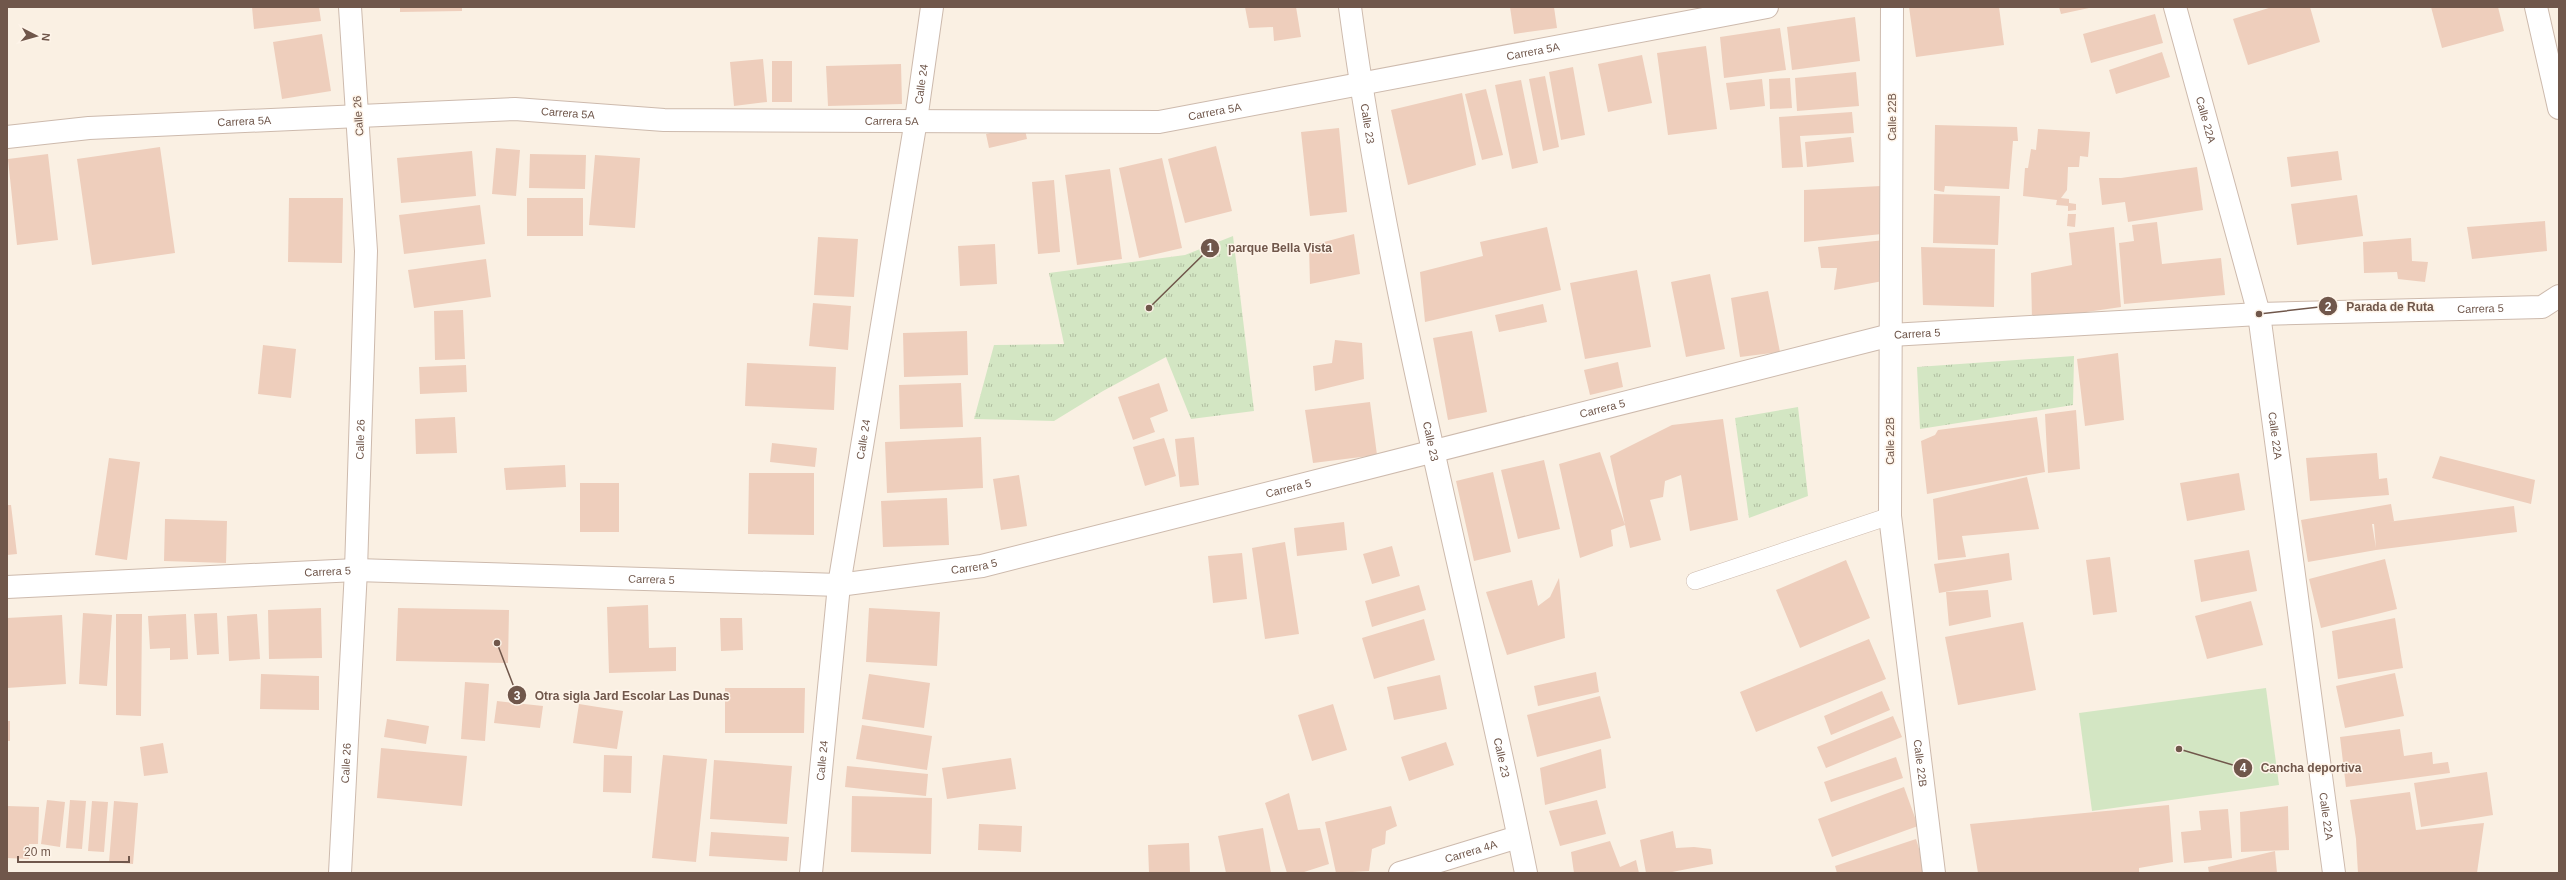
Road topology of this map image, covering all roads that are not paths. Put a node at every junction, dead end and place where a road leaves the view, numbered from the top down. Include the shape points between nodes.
1 (350, 7) edge
2 (932, 7) edge
3 (1350, 7) edge
4 (1767, 7) edge
5 (1892, 7) edge
6 (2175, 7) edge
7 (2536, 7) edge
8 (1361, 84) junction
9 (2559, 108) edge
10 (358, 116) junction
11 (916, 120) junction
12 (7, 137) edge
13 (2559, 296) edge
14 (2259, 314) junction
15 (1891, 335) junction
16 (1432, 450) junction
17 (1890, 516) junction
18 (356, 570) junction
19 (1695, 581) dead end
20 (839, 585) junction
21 (7, 587) edge
22 (1518, 836) junction
23 (340, 873) edge
24 (811, 873) edge
25 (1400, 873) edge
26 (1526, 873) edge
27 (1934, 873) edge
28 (2334, 873) edge

1 - 10 street, Calle 26
2 - 11 street, Calle 24
3 - 8 street, Calle 23
4 - 8 street, Carrera 5A
5 - 15 street, Calle 22B
6 - 14 street, Calle 22A
7 - 9 street
8 - 11 street, Carrera 5A via 1159,122
8 - 16 street, Calle 23
10 - 11 street, Carrera 5A via 515,109 664,120
10 - 12 street, Carrera 5A via 89,128
10 - 18 street, Calle 26 via 366,251
11 - 20 street, Calle 24
13 - 14 street, Carrera 5 via 2542,307
14 - 15 street, Carrera 5
14 - 28 street, Calle 22A
15 - 16 street, Carrera 5
15 - 17 street, Calle 22B
16 - 20 street, Carrera 5 via 982,566
16 - 22 street, Calle 23
17 - 19 lane
17 - 27 street, Calle 22B
18 - 20 street, Carrera 5
18 - 21 street, Carrera 5
18 - 23 street, Calle 26
20 - 24 street, Calle 24
22 - 25 street, Carrera 4A
22 - 26 street, Calle 23

